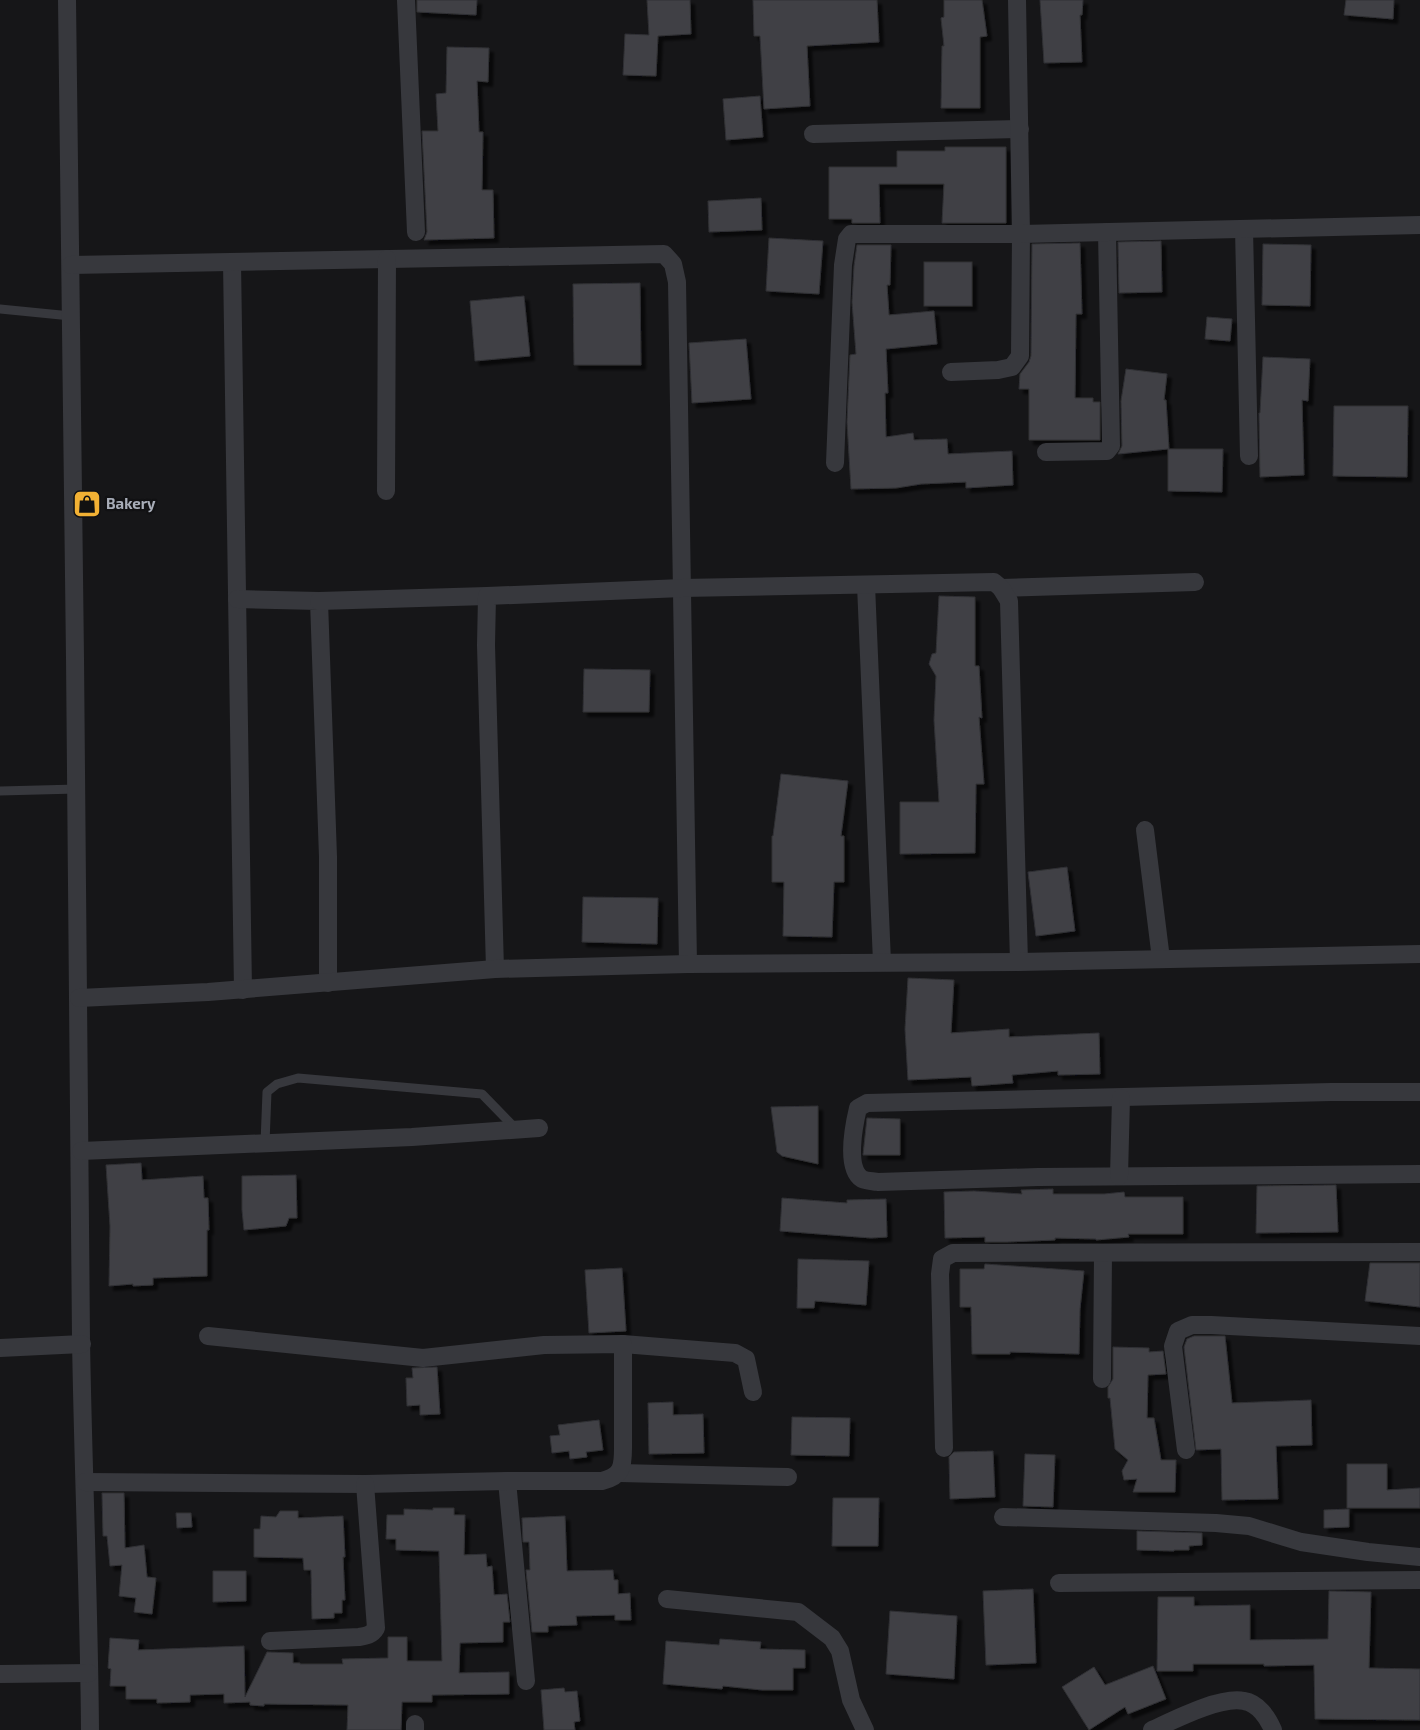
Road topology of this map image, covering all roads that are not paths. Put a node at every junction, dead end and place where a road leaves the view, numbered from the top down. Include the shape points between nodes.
1 (67, 0) edge
2 (406, 0) edge
3 (1017, 0) edge
4 (1020, 129) junction
5 (813, 134) dead end
6 (1420, 225) edge
7 (1244, 229) junction
8 (416, 232) dead end
9 (1107, 232) junction
10 (1021, 234) junction
11 (387, 259) junction
12 (232, 262) junction
13 (71, 265) junction
14 (0, 309) edge
15 (71, 316) junction
16 (950, 372) dead end
17 (1046, 452) dead end
18 (1249, 456) dead end
19 (835, 463) dead end
20 (386, 491) dead end
21 (1195, 582) dead end
22 (866, 585) junction
23 (682, 588) junction
24 (1002, 588) junction
25 (487, 596) junction
26 (237, 599) junction
27 (319, 601) junction
28 (77, 788) junction
29 (0, 791) edge
30 (1145, 830) dead end
31 (1420, 954) edge
32 (1161, 959) junction
33 (882, 962) junction
34 (1019, 962) junction
35 (688, 964) junction
36 (496, 969) junction
37 (328, 983) junction
38 (242, 990) junction
39 (79, 998) junction
40 (1420, 1092) edge
41 (1121, 1098) junction
42 (539, 1128) dead end
43 (517, 1130) junction
44 (265, 1143) junction
45 (81, 1150) junction
46 (1420, 1174) edge
47 (1119, 1176) junction
48 (1420, 1252) edge
49 (1103, 1253) junction
50 (208, 1336) dead end
51 (1420, 1336) edge
52 (82, 1344) junction
53 (623, 1344) junction
54 (0, 1348) edge
55 (1102, 1379) dead end
56 (753, 1392) dead end
57 (944, 1448) dead end
58 (1186, 1450) dead end
59 (620, 1472) junction
60 (788, 1477) dead end
61 (507, 1481) junction
62 (85, 1482) junction
63 (365, 1484) junction
64 (1003, 1517) dead end
65 (1420, 1557) edge
66 (1420, 1580) edge
67 (1059, 1583) dead end
68 (667, 1599) dead end
69 (270, 1641) dead end
70 (89, 1673) junction
71 (0, 1674) edge
72 (526, 1681) dead end
73 (90, 1730) edge
74 (865, 1730) edge
75 (1152, 1730) edge
76 (1273, 1730) edge

1 - 13 street
2 - 8 street
3 - 4 street
4 - 5 street
4 - 10 street
6 - 7 street
7 - 9 street
7 - 18 street
9 - 10 street
9 - 17 street via 1111,446 1107,452
10 - 16 street via 1020,356 1012,367
10 - 19 street via 851,234 847,239 843,265
11 - 12 street
11 - 20 street
11 - 23 street via 664,254 673,264 677,282
12 - 13 street
12 - 26 street
13 - 15 street
14 - 15 lane
15 - 28 street
21 - 24 street
22 - 23 street
22 - 24 street via 994,582
22 - 33 street
23 - 25 street
23 - 35 street
24 - 34 street via 1008,601
25 - 27 street
25 - 36 street
26 - 27 street
26 - 38 street
27 - 37 street via 328,857
28 - 29 lane
28 - 39 street
30 - 32 street
31 - 32 street
32 - 34 street
33 - 34 street
33 - 35 street
35 - 36 street
36 - 37 street
37 - 38 street
38 - 39 street
39 - 45 street
40 - 41 street
41 - 47 street
41 - 47 street via 867,1103 858,1108 855,1119 852,1159 854,1170 863,1179 878,1182
42 - 43 street
43 - 44 street
43 - 44 lane via 482,1094 298,1078 277,1084 267,1092
44 - 45 street
45 - 52 street
46 - 47 street
48 - 49 street
49 - 55 street
49 - 57 street via 953,1252 942,1259
50 - 53 street via 423,1358 544,1345
51 - 58 street via 1211,1325 1192,1325 1178,1331 1173,1346
52 - 54 street
52 - 62 street
53 - 56 street via 735,1353 746,1359
53 - 59 street via 624,1448
59 - 60 street
59 - 61 street via 602,1481
61 - 63 street
61 - 72 street
62 - 63 street
62 - 70 street
63 - 69 street via 376,1628 372,1634 359,1637
64 - 65 street via 1216,1523 1258,1528 1301,1542
66 - 67 street
68 - 74 street via 798,1612 832,1638 840,1651 851,1700
70 - 71 street
70 - 73 street
75 - 76 street via 1206,1706 1243,1700 1257,1707

